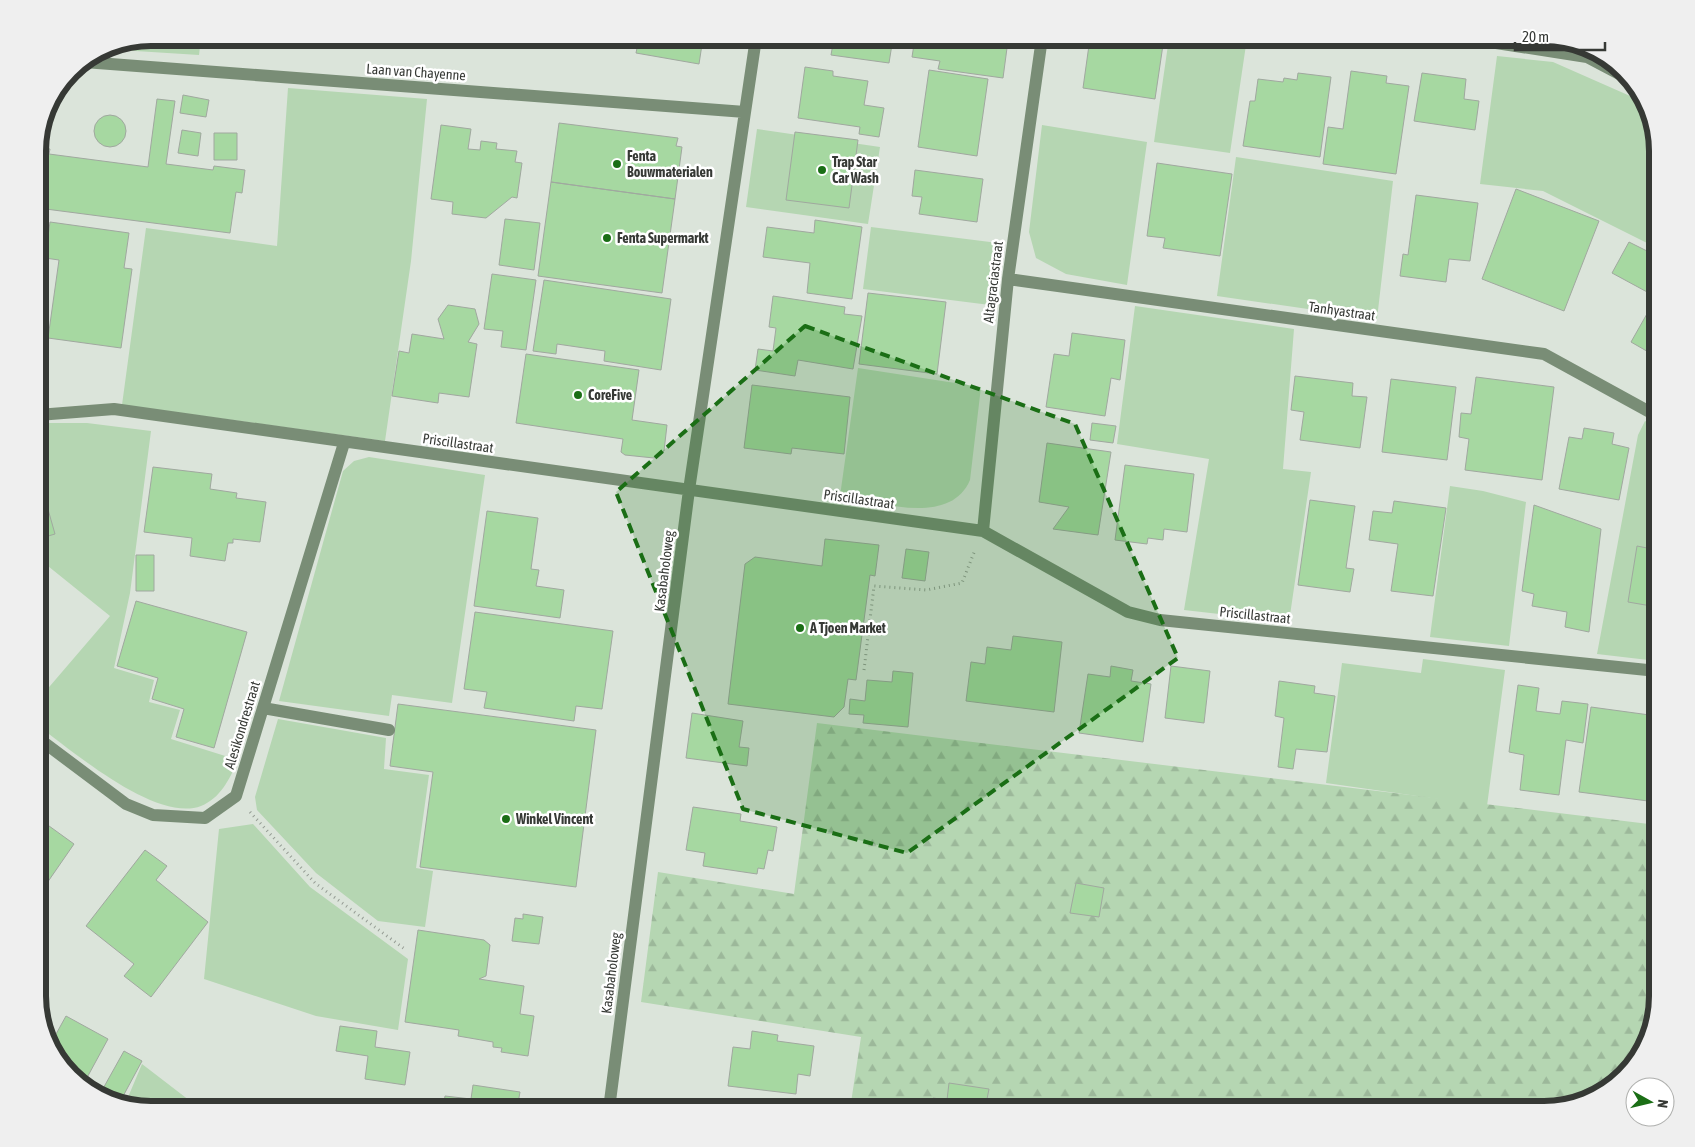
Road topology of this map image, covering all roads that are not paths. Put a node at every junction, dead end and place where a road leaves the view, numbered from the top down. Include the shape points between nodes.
1 (755, 46) edge
2 (1041, 46) edge
3 (1516, 46) edge
4 (95, 63) edge
5 (1607, 67) edge
6 (745, 112) junction
7 (1008, 279) junction
8 (1649, 411) edge
9 (46, 414) edge
10 (344, 443) junction
11 (690, 490) junction
12 (982, 531) junction
13 (1649, 670) edge
14 (263, 708) junction
15 (389, 730) dead end
16 (46, 744) edge
17 (610, 1101) edge

1 - 6 street, Kasabaholoweg
2 - 7 street, Altagraciastraat
3 - 5 street via 1587,57
4 - 6 street, Laan van Chayenne
6 - 11 street, Kasabaholoweg
7 - 8 street, Tanhyastraat via 1544,354
7 - 12 street, Altagraciastraat
9 - 10 street, Priscillastraat via 114,409
10 - 11 street, Priscillastraat
10 - 14 street, Alesikondrestraat
11 - 12 street, Priscillastraat
11 - 17 street, Kasabaholoweg
12 - 13 street, Priscillastraat via 1128,612 1160,620
14 - 15 street
14 - 16 street, Alesikondrestraat via 236,796 205,818 154,815 126,804

